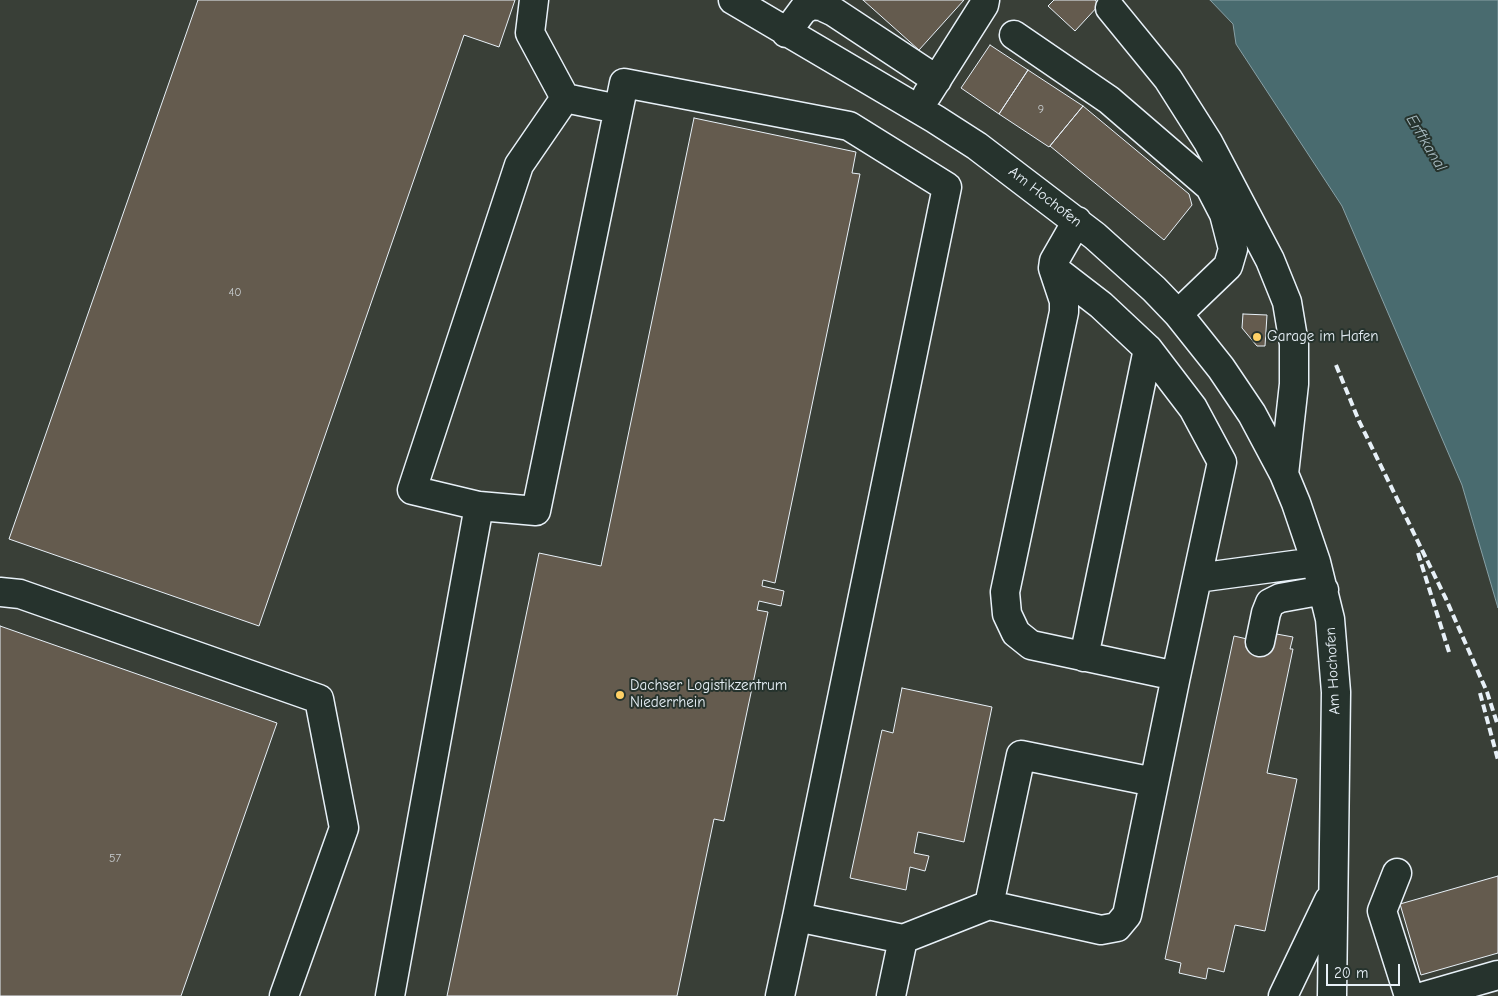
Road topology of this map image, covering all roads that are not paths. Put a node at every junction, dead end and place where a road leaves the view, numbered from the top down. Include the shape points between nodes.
1 (534, 0) edge
2 (733, 0) edge
3 (985, 0) edge
4 (1110, 8) dead end
5 (786, 32) junction
6 (1014, 35) dead end
7 (936, 80) junction
8 (565, 98) junction
9 (618, 109) junction
10 (919, 109) junction
11 (1077, 221) junction
12 (1054, 268) junction
13 (1178, 314) junction
14 (1148, 349) junction
15 (1284, 474) junction
16 (479, 506) junction
17 (1316, 562) junction
18 (1197, 578) junction
19 (1324, 590) junction
20 (0, 592) edge
21 (1260, 642) dead end
22 (1084, 656) junction
23 (1176, 676) junction
24 (1154, 782) junction
25 (1397, 874) dead end
26 (1333, 883) junction
27 (989, 905) junction
28 (796, 917) junction
29 (903, 939) junction
30 (1498, 975) edge
31 (284, 996) edge
32 (390, 996) edge
33 (780, 996) edge
34 (891, 996) edge
35 (1283, 996) edge
36 (1332, 996) edge
37 (1409, 996) edge
38 (1425, 996) edge

1 - 8 street via 530,33
2 - 5 street, Am Hochofen
3 - 7 street
4 - 15 street, Am Hochofen via 1168,79 1208,142 1270,260 1287,302 1294,344 1294,384
5 - 7 street via 803,10 812,5 821,6
5 - 10 street, Am Hochofen
6 - 13 street via 1109,100 1210,188 1224,214 1233,249 1228,266
7 - 10 street
8 - 9 street
8 - 16 street via 519,165 412,490
9 - 16 street via 536,511
9 - 28 street via 624,83 849,126 947,187
10 - 11 street, Am Hochofen via 977,146
11 - 12 street via 1054,261
11 - 13 street, Am Hochofen
12 - 14 street via 1101,304
12 - 22 street via 1064,312 1005,592 1006,606 1016,633 1031,644
13 - 15 street, Am Hochofen via 1252,414
14 - 18 street via 1192,408 1222,462
14 - 22 street
15 - 17 street, Am Hochofen
16 - 32 street
17 - 18 street
17 - 19 street, Am Hochofen
18 - 23 street
19 - 21 street via 1280,598 1270,603
19 - 26 street, Am Hochofen via 1330,619 1336,692
20 - 31 street via 20,594 319,699 344,828
22 - 23 street
23 - 24 street
24 - 27 street via 1127,915 1117,927 1101,930
24 - 27 street via 1021,755
25 - 37 street via 1382,911
26 - 35 street
26 - 36 street, Am Hochofen
27 - 29 street
28 - 29 street
28 - 33 street
29 - 34 street
30 - 38 street

